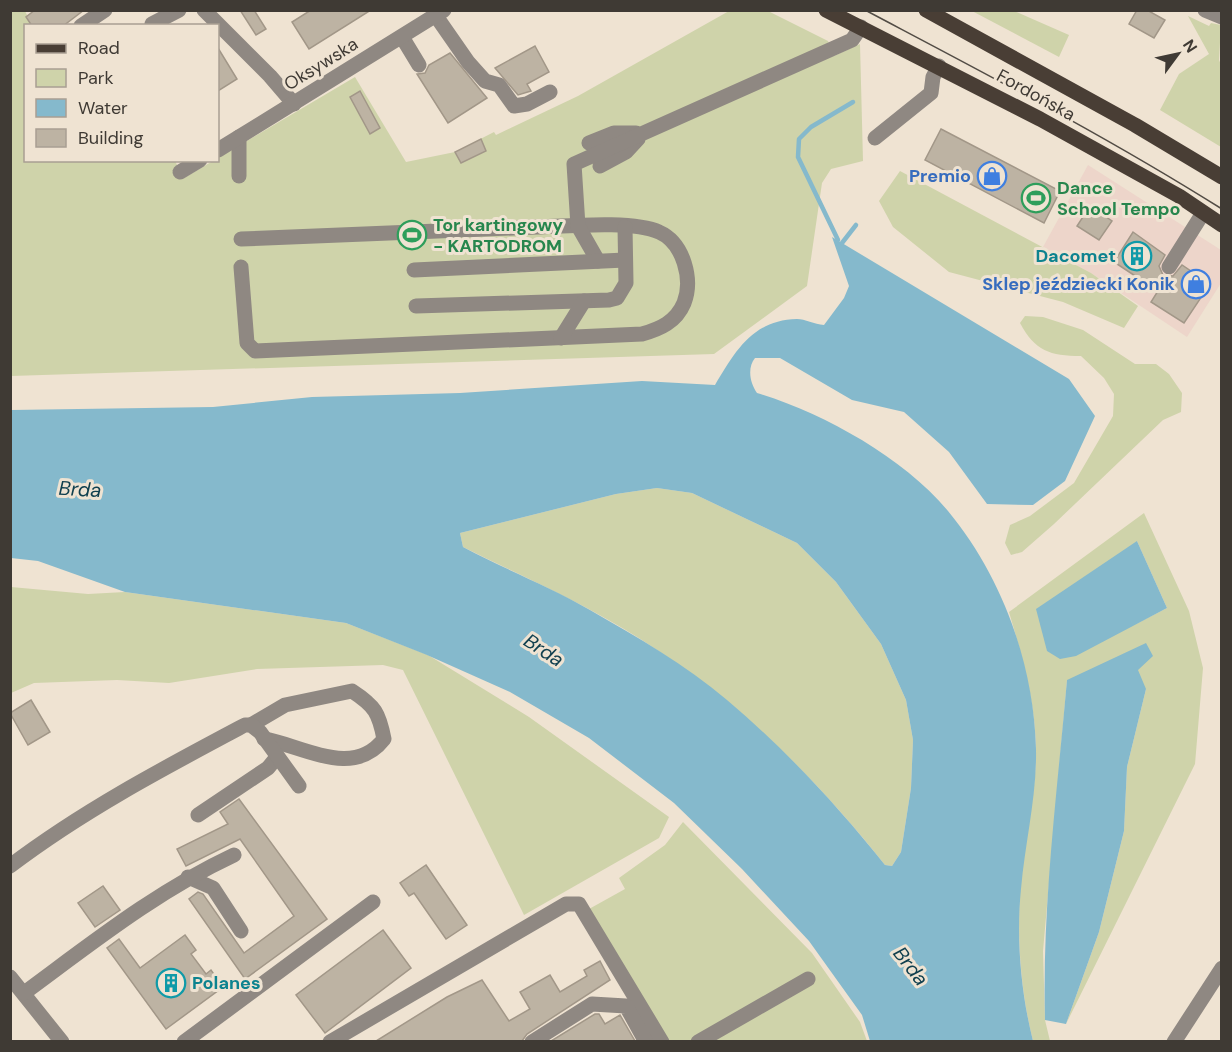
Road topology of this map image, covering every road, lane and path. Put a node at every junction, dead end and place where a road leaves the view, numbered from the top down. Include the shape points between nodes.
1 (105, 10) edge
2 (179, 10) edge
3 (204, 10) edge
4 (826, 10) edge
5 (926, 10) edge
6 (1205, 10) edge
7 (440, 13) edge
8 (1221, 17) edge
9 (84, 24) edge
10 (152, 24) dead end
11 (218, 24) edge
12 (219, 25) edge
13 (861, 27) junction
14 (402, 37) junction
15 (419, 65) dead end
16 (939, 66) junction
17 (550, 92) dead end
18 (294, 104) junction
19 (239, 137) junction
20 (875, 138) dead end
21 (219, 149) edge
22 (1219, 175) edge
23 (239, 176) dead end
24 (1203, 213) junction
25 (1221, 225) edge
26 (578, 226) junction
27 (625, 227) junction
28 (241, 239) dead end
29 (626, 260) junction
30 (598, 261) junction
31 (242, 267) dead end
32 (1169, 267) dead end
33 (414, 270) dead end
34 (584, 301) junction
35 (416, 306) dead end
36 (561, 338) junction
37 (252, 725) junction
38 (264, 739) junction
39 (277, 757) junction
40 (298, 786) dead end
41 (198, 815) dead end
42 (234, 855) dead end
43 (10, 866) edge
44 (188, 877) junction
45 (374, 902) dead end
46 (241, 931) dead end
47 (1221, 968) edge
48 (10, 977) edge
49 (807, 979) dead end
50 (24, 993) junction
51 (62, 1041) edge
52 (184, 1041) edge
53 (330, 1041) edge
54 (532, 1041) edge
55 (646, 1041) edge
56 (662, 1041) edge
57 (698, 1041) edge
58 (1174, 1041) edge

1 - 9 street
2 - 10 street
3 - 11 street
4 - 13 main road, Fordońska
5 - 22 main road, Fordońska
6 - 8 street
7 - 14 street, Oksywska
7 - 17 street via 468,62 485,81 499,85 514,106
12 - 18 street
13 - 16 main road, Fordońska
13 - 26 street via 852,40 574,164
14 - 15 street
14 - 18 street, Oksywska
16 - 20 street via 931,93
16 - 24 main road, Fordońska via 1179,196
18 - 19 street, Oksywska
19 - 21 street, Oksywska
19 - 23 street
24 - 25 main road, Fordońska
24 - 32 street
26 - 27 street
26 - 28 street
26 - 30 street
27 - 29 street
27 - 36 street via 649,228 674,244 687,273 688,290 683,306 668,323 642,334
29 - 30 street
29 - 34 street via 626,283 617,297
30 - 33 street
31 - 36 street via 247,343 255,351
34 - 35 street
34 - 36 street
37 - 38 street
37 - 38 street via 285,705 352,691 379,715 384,739 374,752 345,760
37 - 43 street via 244,724 121,790
38 - 39 street
39 - 40 street
39 - 41 street via 268,768
42 - 44 street
44 - 46 street via 213,888
44 - 50 street via 94,938
45 - 52 street
47 - 58 street
48 - 50 street
49 - 57 street
50 - 51 street
53 - 56 street via 567,904 579,904 585,911
54 - 55 street via 592,1004 626,1006

